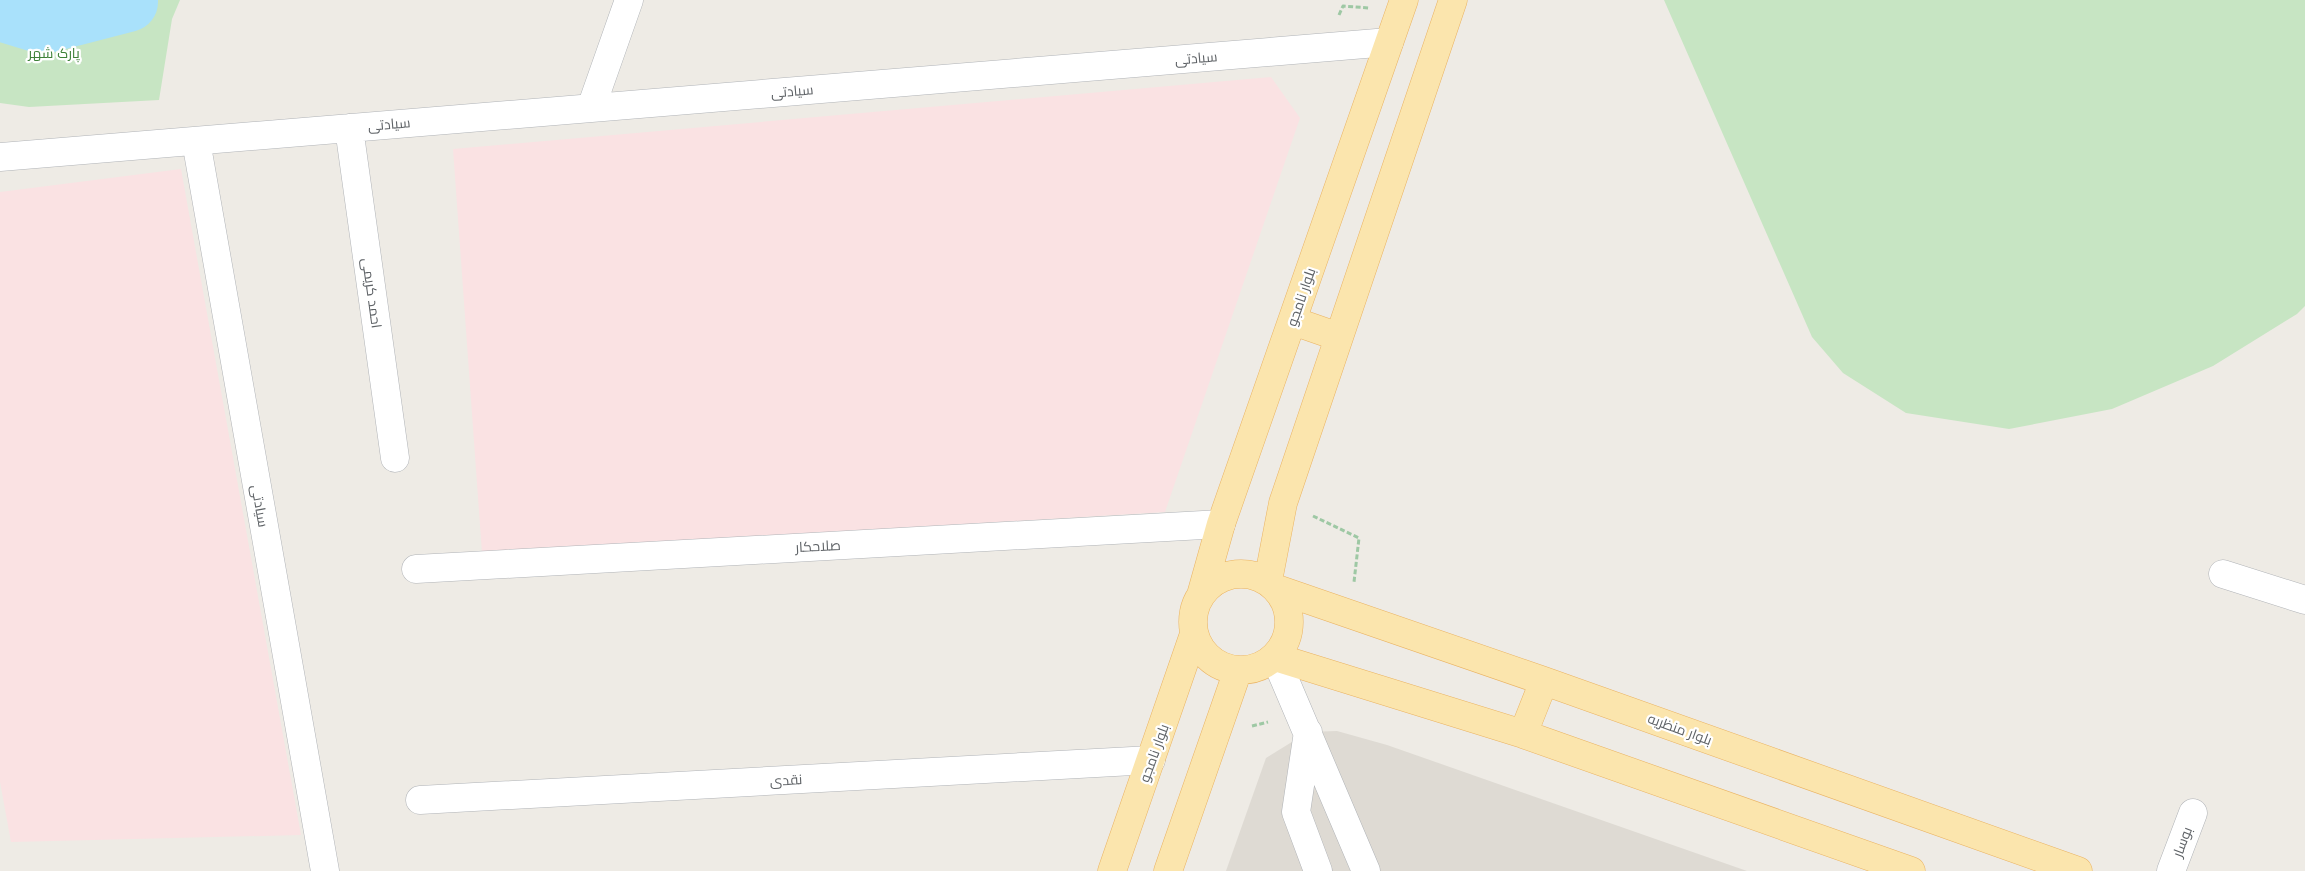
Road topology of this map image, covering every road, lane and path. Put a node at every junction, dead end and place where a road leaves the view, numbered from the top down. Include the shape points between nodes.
1 (628, 0) edge
2 (1404, 0) edge
3 (1453, 0) edge
4 (1389, 42) junction
5 (591, 108) junction
6 (349, 128) junction
7 (196, 140) junction
8 (0, 149) edge
9 (32, 154) junction
10 (0, 158) edge
11 (1292, 321) junction
12 (1339, 337) junction
13 (395, 458) dead end
14 (1283, 503) junction
15 (1221, 524) junction
16 (416, 569) dead end
17 (2223, 574) dead end
18 (1274, 586) junction
19 (1201, 595) junction
20 (2305, 600) edge
21 (1350, 614) junction
22 (1194, 634) junction
23 (1275, 657) junction
24 (1238, 670) junction
25 (1544, 681) junction
26 (1308, 732) junction
27 (1523, 734) junction
28 (1152, 760) junction
29 (420, 800) dead end
30 (2193, 812) dead end
31 (1115, 870) edge
32 (325, 871) edge
33 (1168, 871) edge
34 (1318, 871) edge
35 (1366, 871) edge
36 (1911, 871) edge
37 (2078, 871) edge
38 (2171, 871) edge

1 - 5 street
2 - 4 main road, بلوار نامجو
3 - 12 main road
4 - 5 street, سیادتی
4 - 11 main road, بلوار نامجو
5 - 6 street, سیادتی
6 - 7 street, سیادتی
6 - 13 street, احمد کریمی
7 - 9 street, سیادتی
7 - 32 street, سیادتی
8 - 9 street
9 - 10 street, سیادتی
11 - 12 main road
11 - 15 main road, بلوار نامجو
12 - 14 main road
14 - 18 main road
14 - 21 path via 1359,538
15 - 16 street, صلاحکار
15 - 19 main road, بلوار نامجو
17 - 20 street
18 - 19 main road via 1244,574 1232,575 1209,586
18 - 21 main road, بلوار منظریه
18 - 23 main road via 1289,612 1287,637
19 - 22 main road via 1194,614
21 - 25 main road, بلوار منظریه
22 - 24 main road via 1198,645 1210,659 1226,668
22 - 28 main road, بلوار نامجو
23 - 24 main road via 1251,670
23 - 26 street
23 - 27 main road
24 - 33 main road
25 - 27 main road
25 - 37 main road, بلوار منظریه
26 - 34 street via 1296,812
26 - 35 street
27 - 36 main road
28 - 29 street, نقدی
28 - 31 main road, بلوار نامجو
30 - 38 street, بوسار

